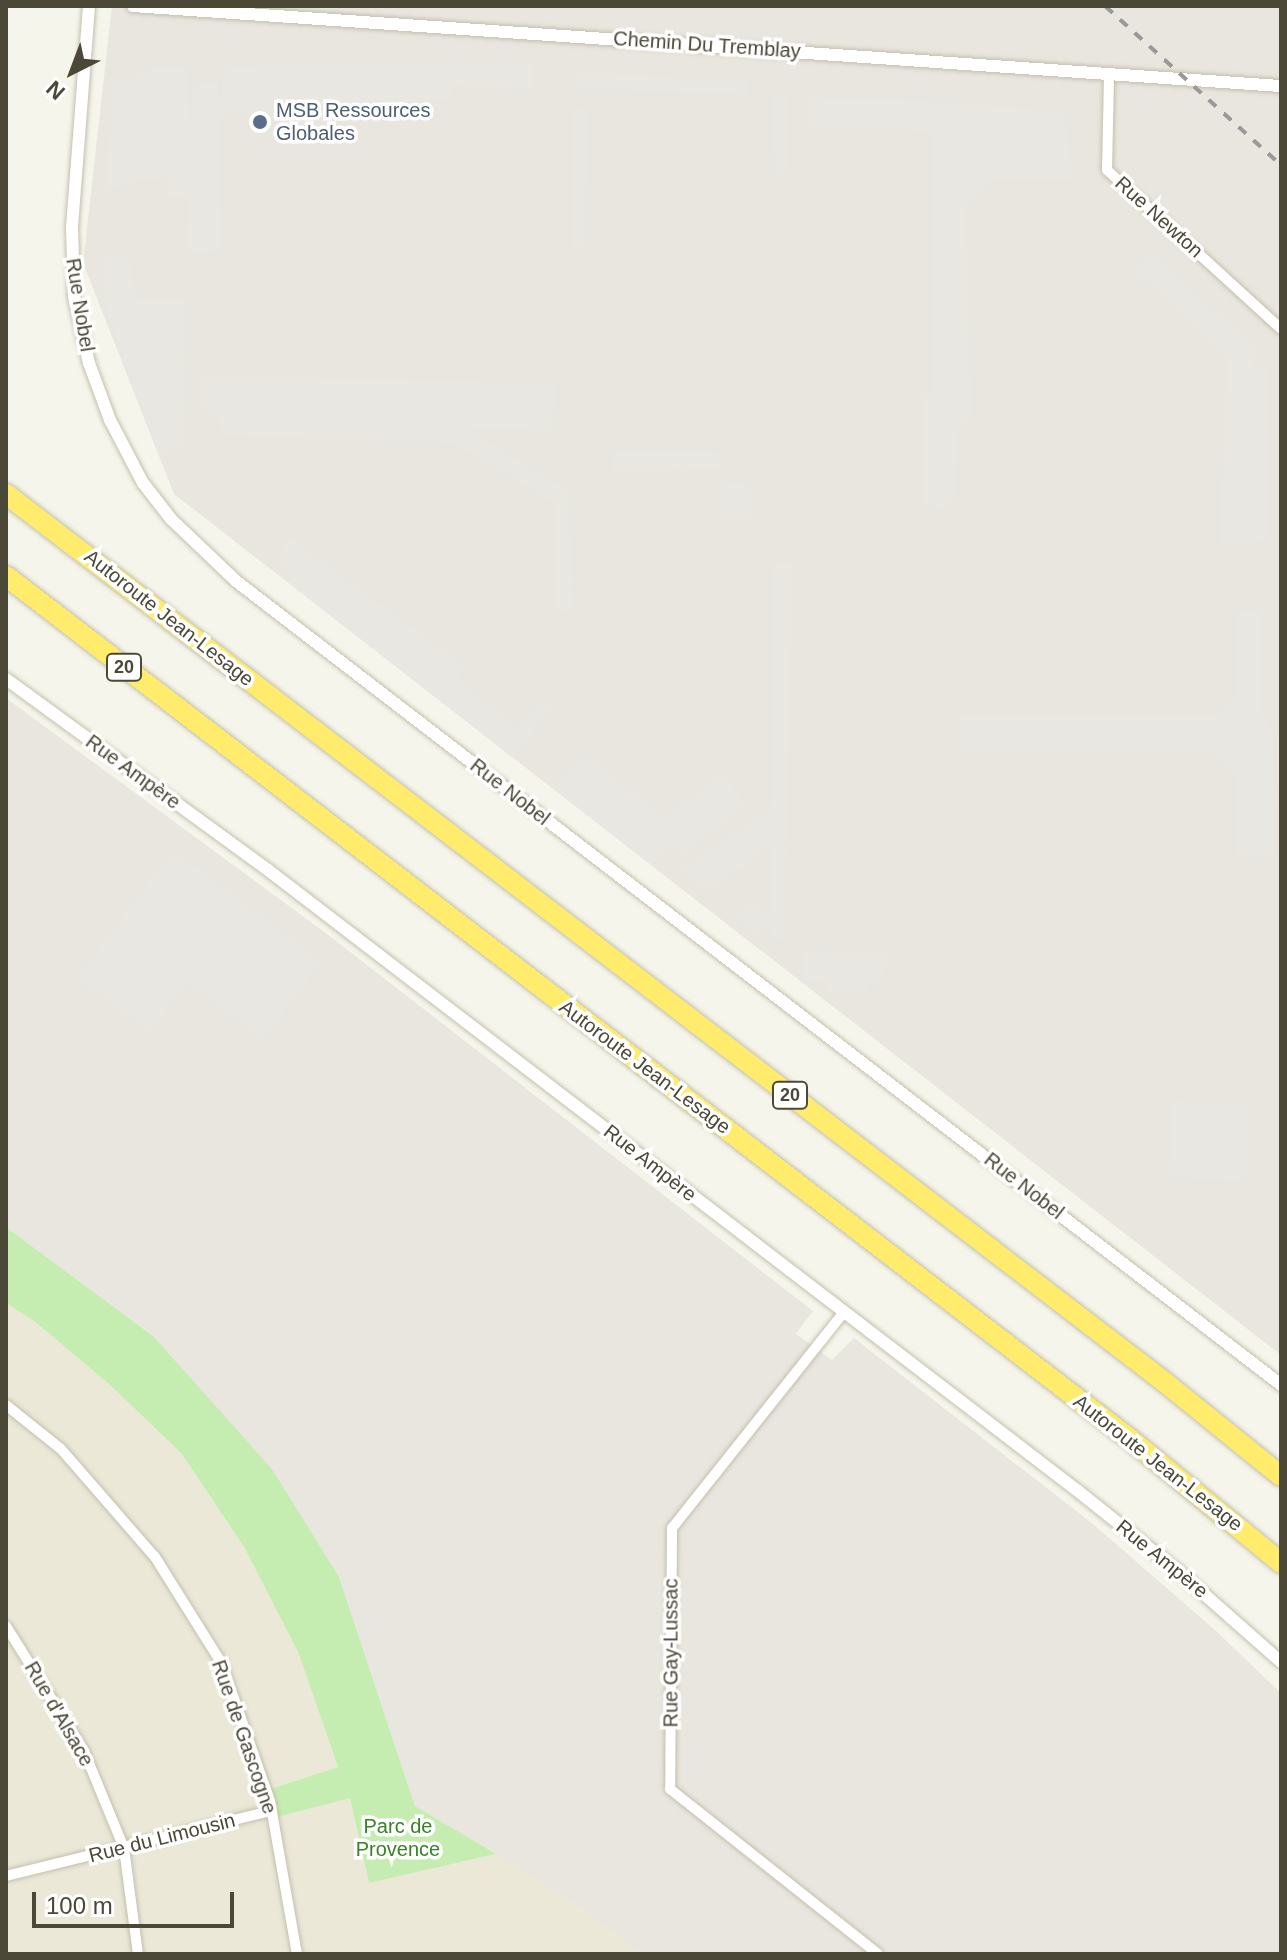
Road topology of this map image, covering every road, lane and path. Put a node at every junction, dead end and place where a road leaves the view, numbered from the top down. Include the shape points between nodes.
1 (89, 6) edge
2 (133, 6) edge
3 (1109, 76) junction
4 (1281, 86) edge
5 (1281, 329) edge
6 (6, 487) edge
7 (6, 494) edge
8 (41, 519) junction
9 (6, 576) edge
10 (6, 679) edge
11 (844, 1312) junction
12 (1281, 1385) edge
13 (6, 1405) edge
14 (1281, 1476) edge
15 (1281, 1563) edge
16 (6, 1626) edge
17 (1281, 1662) edge
18 (271, 1811) junction
19 (124, 1848) junction
20 (6, 1876) edge
21 (138, 1954) edge
22 (297, 1954) edge
23 (878, 1954) edge

1 - 12 street, Rue Nobel via 72,227 74,296 89,363 113,428 143,483 171,519 204,554 276,612
2 - 3 street, Chemin Du Tremblay
3 - 4 street, Chemin Du Tremblay
3 - 5 street, Rue Newton via 1107,170
6 - 8 highway
7 - 8 highway, Autoroute Jean-Lesage / 20
8 - 14 highway, Autoroute Jean-Lesage / 20
9 - 15 highway, Autoroute Jean-Lesage / 20 via 1115,1428
10 - 11 street, Rue Ampère via 280,879
11 - 17 street, Rue Ampère via 1141,1540
11 - 23 street, Rue Gay-Lussac via 672,1528 670,1789
13 - 18 street, Rue de Gascogne via 61,1449 155,1557 222,1664
16 - 19 street, Rue d'Alsace via 84,1751
18 - 19 street, Rue du Limousin
18 - 22 street, Rue de Gascogne
19 - 20 street, Rue du Limousin
19 - 21 street, Rue d'Alsace

